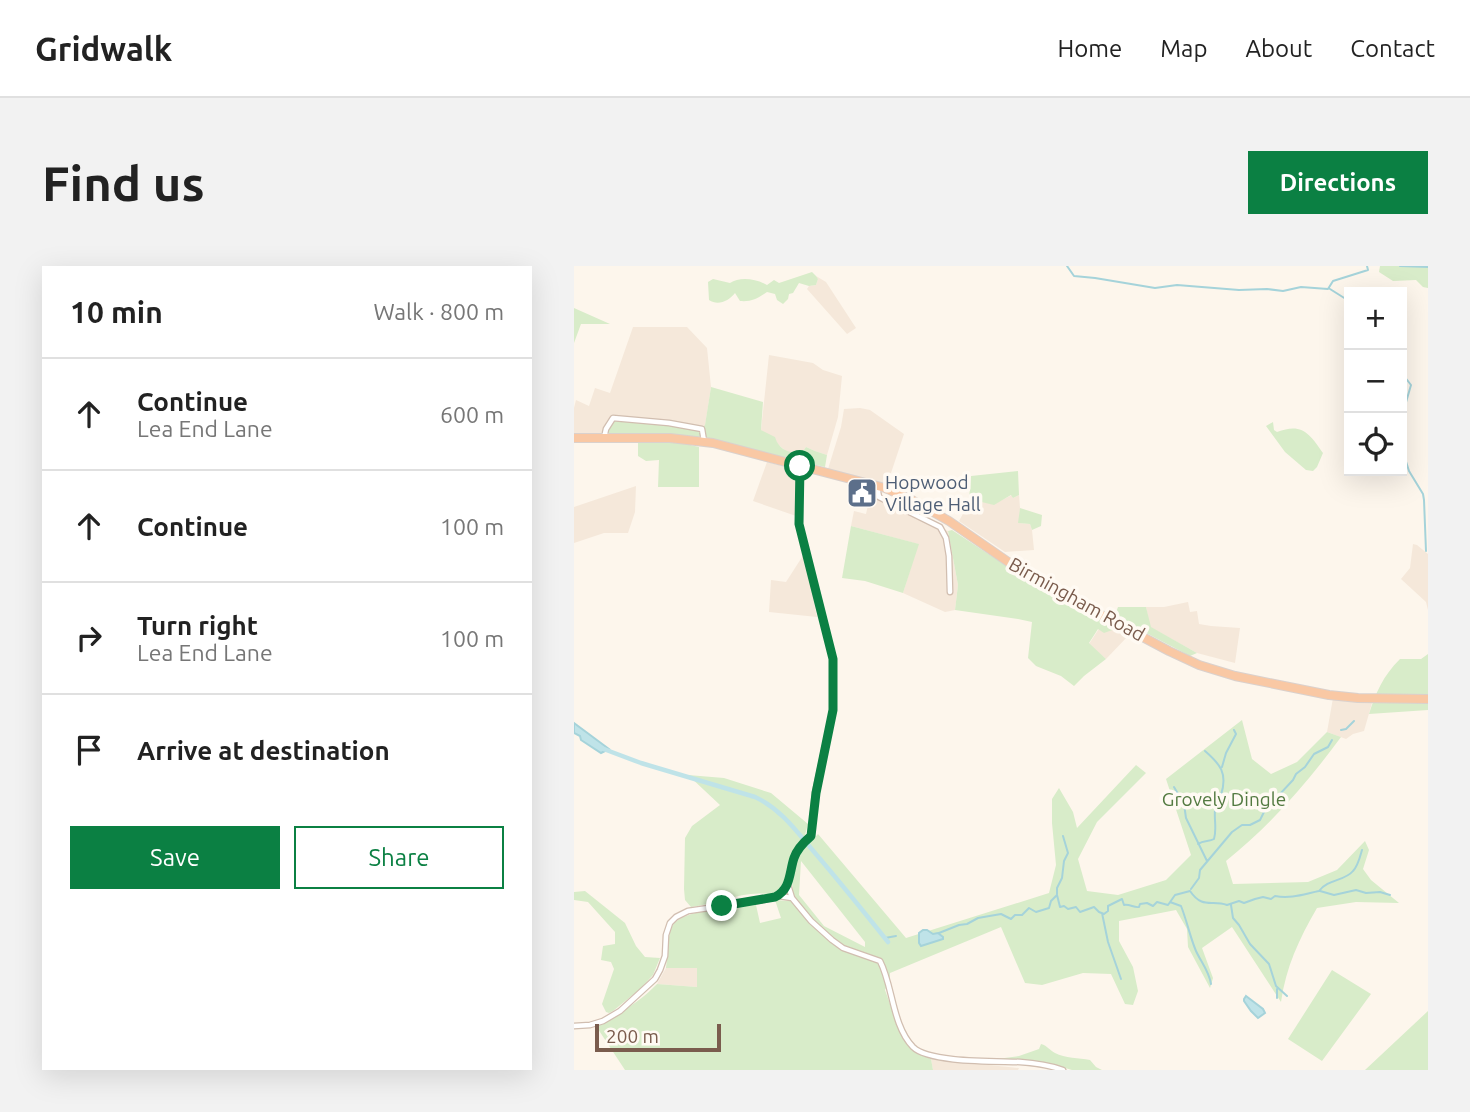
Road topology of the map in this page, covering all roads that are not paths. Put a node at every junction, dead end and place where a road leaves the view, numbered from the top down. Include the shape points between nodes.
1 (574, 438) edge
2 (604, 438) junction
3 (704, 442) junction
4 (800, 466) junction
5 (877, 486) junction
6 (943, 517) junction
7 (940, 527) junction
8 (950, 592) dead end
9 (1428, 699) edge
10 (788, 884) junction
11 (779, 896) junction
12 (792, 898) junction
13 (574, 1026) edge
14 (1063, 1070) edge

1 - 2 highway, Birmingham Road
2 - 3 highway, Birmingham Road
2 - 3 street via 613,418 702,429
3 - 4 highway, Birmingham Road
4 - 5 highway, Birmingham Road
4 - 10 street via 799,524 833,659 834,689 811,836 794,857
5 - 6 highway, Birmingham Road
5 - 7 street via 879,496
6 - 7 street
6 - 9 highway, Birmingham Road via 1030,577 1199,665 1329,695
7 - 8 street via 949,556
10 - 11 street
10 - 12 street
11 - 12 street
11 - 13 street via 676,917 670,923 665,956 655,979 603,1021
12 - 14 street via 843,948 880,961 903,1030 923,1053

